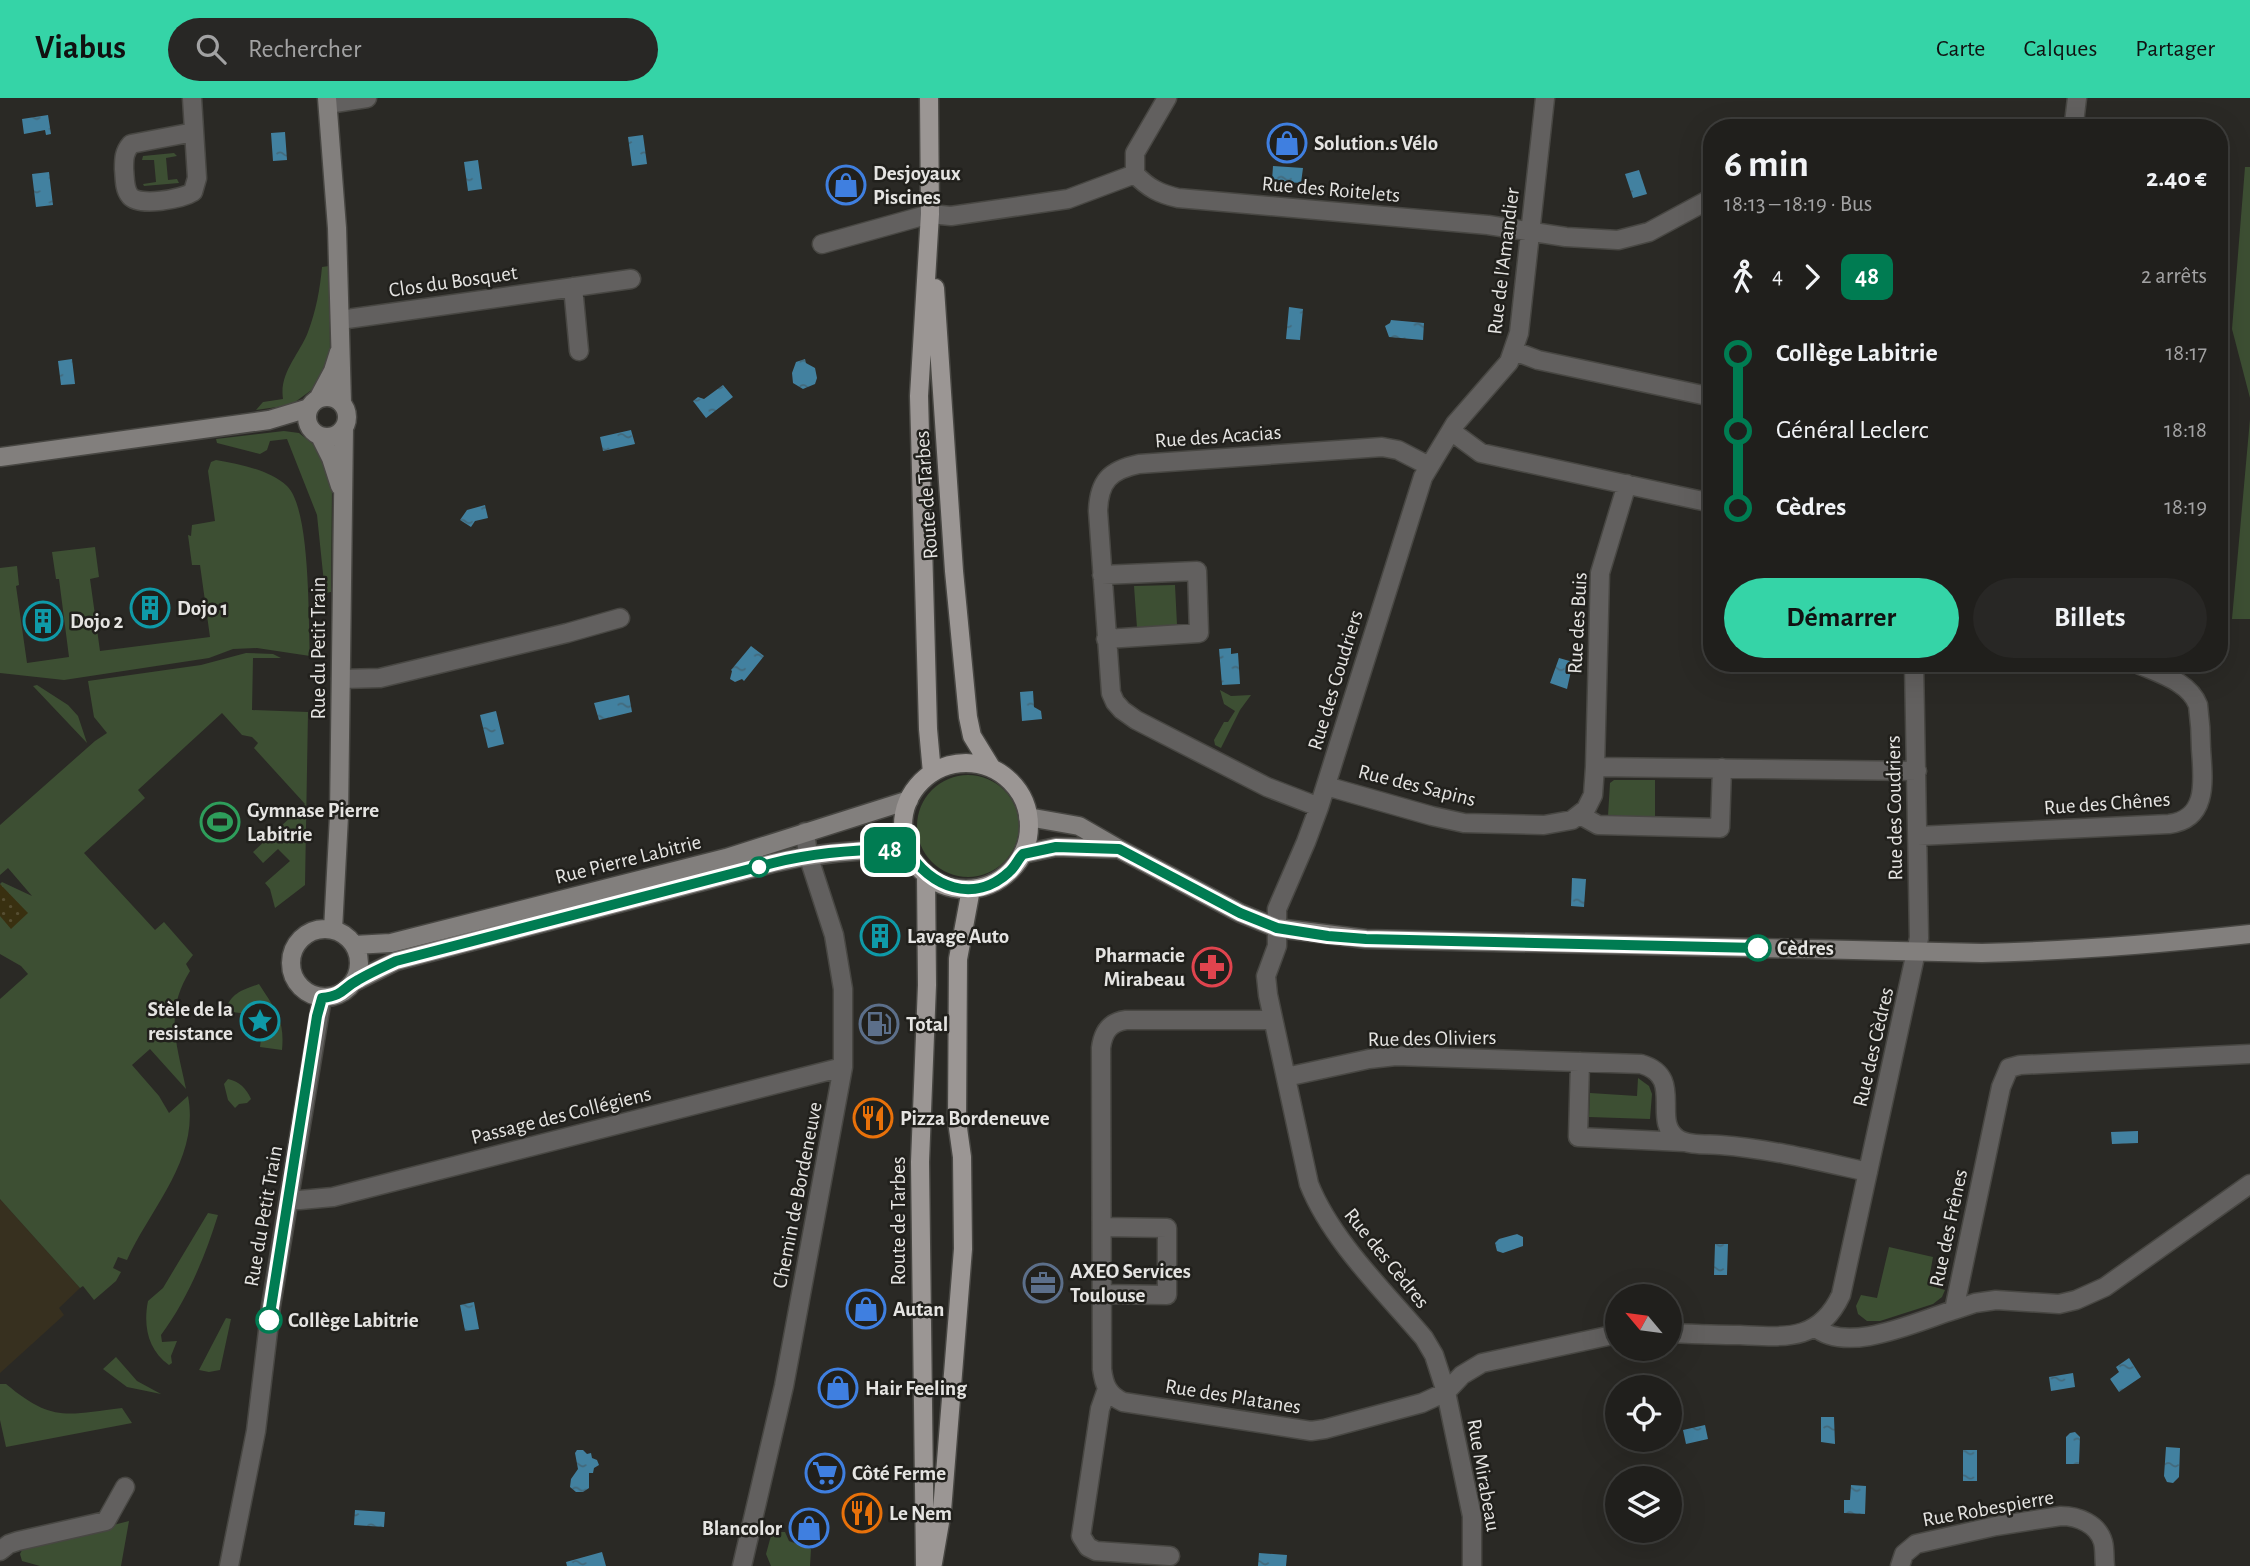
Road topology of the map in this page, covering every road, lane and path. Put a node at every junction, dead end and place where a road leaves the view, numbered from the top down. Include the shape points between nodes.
1 (192, 98) edge
2 (367, 98) edge
3 (929, 98) edge
4 (1167, 98) edge
5 (1545, 98) edge
6 (2077, 98) edge
7 (328, 101) edge
8 (2074, 119) edge
9 (194, 132) junction
10 (1135, 174) junction
11 (1703, 203) edge
12 (930, 214) junction
13 (1530, 232) junction
14 (822, 244) dead end
15 (631, 279) dead end
16 (573, 287) junction
17 (340, 320) junction
18 (341, 346) junction
19 (579, 351) dead end
20 (1514, 351) junction
21 (1703, 395) edge
22 (314, 403) junction
23 (342, 404) junction
24 (269, 420) junction
25 (344, 428) junction
26 (315, 432) junction
27 (1446, 439) junction
28 (0, 457) edge
29 (1429, 466) junction
30 (1626, 484) junction
31 (342, 493) junction
32 (1703, 501) edge
33 (1102, 575) junction
34 (620, 618) dead end
35 (1106, 639) junction
36 (1914, 672) edge
37 (2155, 672) edge
38 (341, 679) junction
39 (1595, 767) junction
40 (990, 768) junction
41 (1722, 768) junction
42 (1917, 771) junction
43 (932, 773) junction
44 (1326, 786) junction
45 (909, 800) junction
46 (1319, 807) junction
47 (1580, 815) junction
48 (1028, 817) junction
49 (805, 832) junction
50 (1918, 836) junction
51 (1119, 849) junction
52 (908, 850) junction
53 (1023, 854) junction
54 (808, 855) junction
55 (926, 875) junction
56 (971, 889) junction
57 (1277, 928) junction
58 (333, 930) junction
59 (2250, 934) edge
60 (355, 945) junction
61 (1916, 952) junction
62 (354, 982) junction
63 (322, 998) junction
64 (1273, 1020) junction
65 (2250, 1054) edge
66 (1580, 1062) junction
67 (844, 1067) junction
68 (1286, 1077) junction
69 (1687, 1142) junction
70 (1868, 1172) junction
71 (2250, 1184) edge
72 (289, 1199) junction
73 (1102, 1227) junction
74 (1102, 1294) junction
75 (1954, 1310) junction
76 (1815, 1327) junction
77 (1682, 1333) edge
78 (1605, 1337) edge
79 (1107, 1390) junction
80 (1446, 1392) junction
81 (125, 1487) dead end
82 (0, 1551) edge
83 (1170, 1556) dead end
84 (229, 1566) edge
85 (743, 1566) edge
86 (925, 1566) edge
87 (932, 1566) edge
88 (1472, 1566) edge
89 (1900, 1566) edge
90 (2105, 1566) edge

1 - 9 street
2 - 7 street
3 - 12 main road, Route de Tarbes
4 - 10 street via 1135,153
5 - 13 street, Rue de l'Amandier
6 - 8 street
7 - 17 street
9 - 9 street via 197,178 193,192 146,202 130,197 124,153 131,144
10 - 12 street via 1068,200 951,216
10 - 13 street, Rue des Roitelets via 1151,189 1178,198
11 - 13 street, Rue des Roitelets via 1649,232 1618,240
12 - 14 street
12 - 40 main road, Route de Tarbes via 966,705 972,736
12 - 43 main road, Route de Tarbes via 919,396
13 - 20 street, Rue de l'Amandier
15 - 16 street, Clos du Bosquet
16 - 17 street, Clos du Bosquet
16 - 19 street
17 - 18 street
18 - 22 street
18 - 23 street
20 - 21 street
20 - 27 street, Rue de l'Amandier
22 - 23 street via 331,397
22 - 24 street
22 - 26 street via 307,421
23 - 25 street via 347,415
24 - 26 street
24 - 28 street
25 - 26 street via 334,436
25 - 31 street, Rue du Petit Train
26 - 31 street, Rue du Petit Train via 331,458
27 - 29 street, Rue des Coudriers
27 - 30 street via 1480,453
29 - 33 street, Rue des Acacias via 1382,447 1139,464 1117,470 1098,499
29 - 44 street, Rue des Coudriers
30 - 32 street
30 - 39 street, Rue des Buis via 1600,573
31 - 38 street, Rue du Petit Train
33 - 35 street, Rue des Acacias
33 - 35 street via 1197,571 1199,633
34 - 38 street via 380,678
35 - 46 street, Rue des Acacias via 1111,693 1122,710 1255,781
36 - 42 street, Rue des Coudriers
37 - 50 street, Rue des Chênes via 2184,686 2198,705 2204,786 2188,818 2169,824
38 - 58 street, Rue du Petit Train
39 - 41 street
39 - 47 street via 1593,795
40 - 43 main road via 970,763
40 - 48 main road, Route de Tarbes via 1009,779 1022,796
41 - 42 street
41 - 47 street via 1720,828 1598,825
42 - 50 street, Rue des Coudriers
43 - 45 main road
44 - 46 street, Rue des Coudriers
44 - 47 street, Rue des Sapins via 1464,823 1544,825
45 - 49 street, Rue Pierre Labitrie
45 - 52 main road via 903,825
46 - 57 street, Rue des Coudriers via 1277,909
48 - 51 street via 1079,826
48 - 53 main road
49 - 54 street, Chemin de Bordeneuve
49 - 60 street, Rue Pierre Labitrie via 726,858 391,943
50 - 61 street, Rue des Coudriers
51 - 53 street via 1056,847
51 - 57 street
52 - 54 street, Rue Pierre Labitrie
52 - 55 main road
53 - 56 main road via 992,884
54 - 62 street, Rue Pierre Labitrie via 396,961
54 - 67 street, Chemin de Bordeneuve via 834,935 843,989
55 - 56 main road via 947,886
55 - 86 main road, Route de Tarbes via 920,1162
56 - 87 main road via 958,959 962,1249 942,1511
57 - 61 street via 1366,939
57 - 64 street, Rue des Cèdres via 1277,946 1266,976
58 - 60 street
58 - 63 street via 310,932 293,949 291,961 303,990
59 - 61 street via 2078,950
60 - 62 street via 359,970
61 - 70 street, Rue des Cèdres
62 - 63 street via 345,991
63 - 72 street, Rue du Petit Train
64 - 68 street, Rue des Cèdres
64 - 73 street via 1126,1020 1109,1027 1101,1048
65 - 75 street, Rue des Frênes via 2009,1068 2001,1087
66 - 68 street, Rue des Oliviers via 1396,1056
66 - 69 street, Rue des Oliviers via 1641,1064 1655,1069 1665,1084 1671,1131
66 - 69 street via 1578,1138
67 - 72 street, Passage des Collégiens via 333,1197
67 - 85 street, Chemin de Bordeneuve via 784,1386
68 - 80 street, Rue des Cèdres via 1318,1207 1424,1338
69 - 70 street via 1753,1148
70 - 76 street, Rue des Cèdres via 1841,1295 1833,1311
71 - 75 street, Rue des Frênes via 2090,1294 2059,1304 1996,1300
72 - 84 street, Rue du Petit Train via 256,1431
73 - 74 street
73 - 74 street via 1167,1228 1167,1295
74 - 79 street via 1102,1369
75 - 76 street via 1865,1338 1831,1337
76 - 77 street via 1785,1337
78 - 80 street via 1482,1363
79 - 80 street, Rue des Platanes via 1129,1403 1311,1431 1422,1404
79 - 83 street via 1100,1409 1082,1536 1096,1551
80 - 88 street, Rue Mirabeau via 1472,1516
81 - 82 street via 106,1521 18,1541
89 - 90 street, Rue Robespierre via 1916,1544 1996,1526 2072,1516 2097,1532 2103,1542

